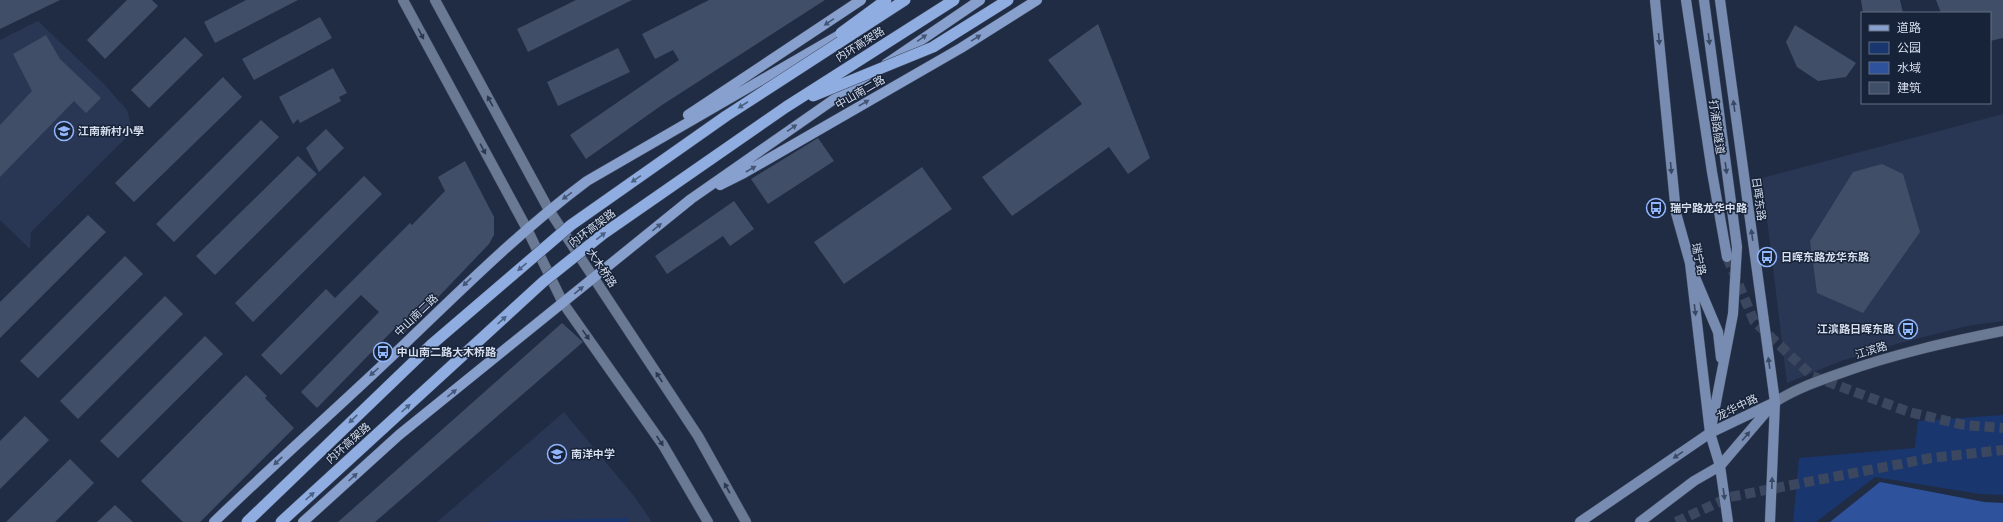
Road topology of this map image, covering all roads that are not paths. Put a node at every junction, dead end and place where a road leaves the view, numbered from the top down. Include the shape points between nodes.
1 (403, 0) edge
2 (435, 0) edge
3 (861, 0) edge
4 (886, 0) edge
5 (904, 0) edge
6 (954, 0) edge
7 (980, 0) edge
8 (1008, 0) edge
9 (1037, 0) edge
10 (1655, 0) edge
11 (1686, 0) edge
12 (1704, 0) edge
13 (1720, 0) edge
14 (766, 90) junction
15 (786, 106) junction
16 (587, 181) junction
17 (691, 199) junction
18 (549, 210) junction
19 (527, 229) junction
20 (1727, 256) tunnel mouth
21 (1690, 263) junction
22 (594, 278) junction
23 (564, 303) junction
24 (2003, 331) edge
25 (1722, 370) junction
26 (1775, 402) junction
27 (1710, 433) junction
28 (1720, 466) junction
29 (214, 522) edge
30 (247, 522) edge
31 (281, 522) edge
32 (303, 522) edge
33 (708, 522) edge
34 (746, 522) edge
35 (1580, 522) edge
36 (1640, 522) edge
37 (1728, 522) edge
38 (1770, 522) edge

1 -> 19 street
18 -> 2 street, 大木桥路
3 -> 16 main road, 中山南二路
4 - 14 highway, bridge
5 - 14 highway, 内环高架路, bridge
5 - 16 main road, 中山南二路
6 - 15 highway, 内环高架路, bridge
17 -> 7 main road, 中山南二路
8 - 15 highway, bridge via 933,47
17 -> 9 main road, 中山南二路 via 744,173 961,48
10 -> 21 main road, 瑞宁路 via 1676,213
11 - 20 main road, 打浦路隧道
12 -> 25 main road via 1737,247 1733,314
26 -> 13 main road, 日晖东路
14 -> 30 highway, 内环高架路, bridge via 571,225 431,345
31 -> 15 highway, 内环高架路, bridge via 543,282 603,234
16 -> 18 main road, 中山南二路
22 -> 17 main road, 中山南二路
18 - 19 main road, 中山南二路
18 - 22 street, 大木桥路
19 - 23 street
19 -> 29 main road, 中山南二路 via 476,274
21 - 25 main road via 1718,332
21 -> 27 main road, 瑞宁路
23 -> 22 main road, 中山南二路
34 -> 22 street, 大木桥路 via 698,436
32 -> 23 main road, 中山南二路 via 399,435
23 -> 33 street via 663,445
24 - 26 street, 江滨路 via 1865,364 1789,393
25 - 27 main road
26 - 27 main road, 龙华中路
28 -> 26 main road, 龙华中路
38 -> 26 main road
27 - 28 main road, 瑞宁路
27 -> 35 main road, 龙华中路
28 - 36 main road, 龙华中路 via 1694,481
28 -> 37 main road, 瑞宁路

